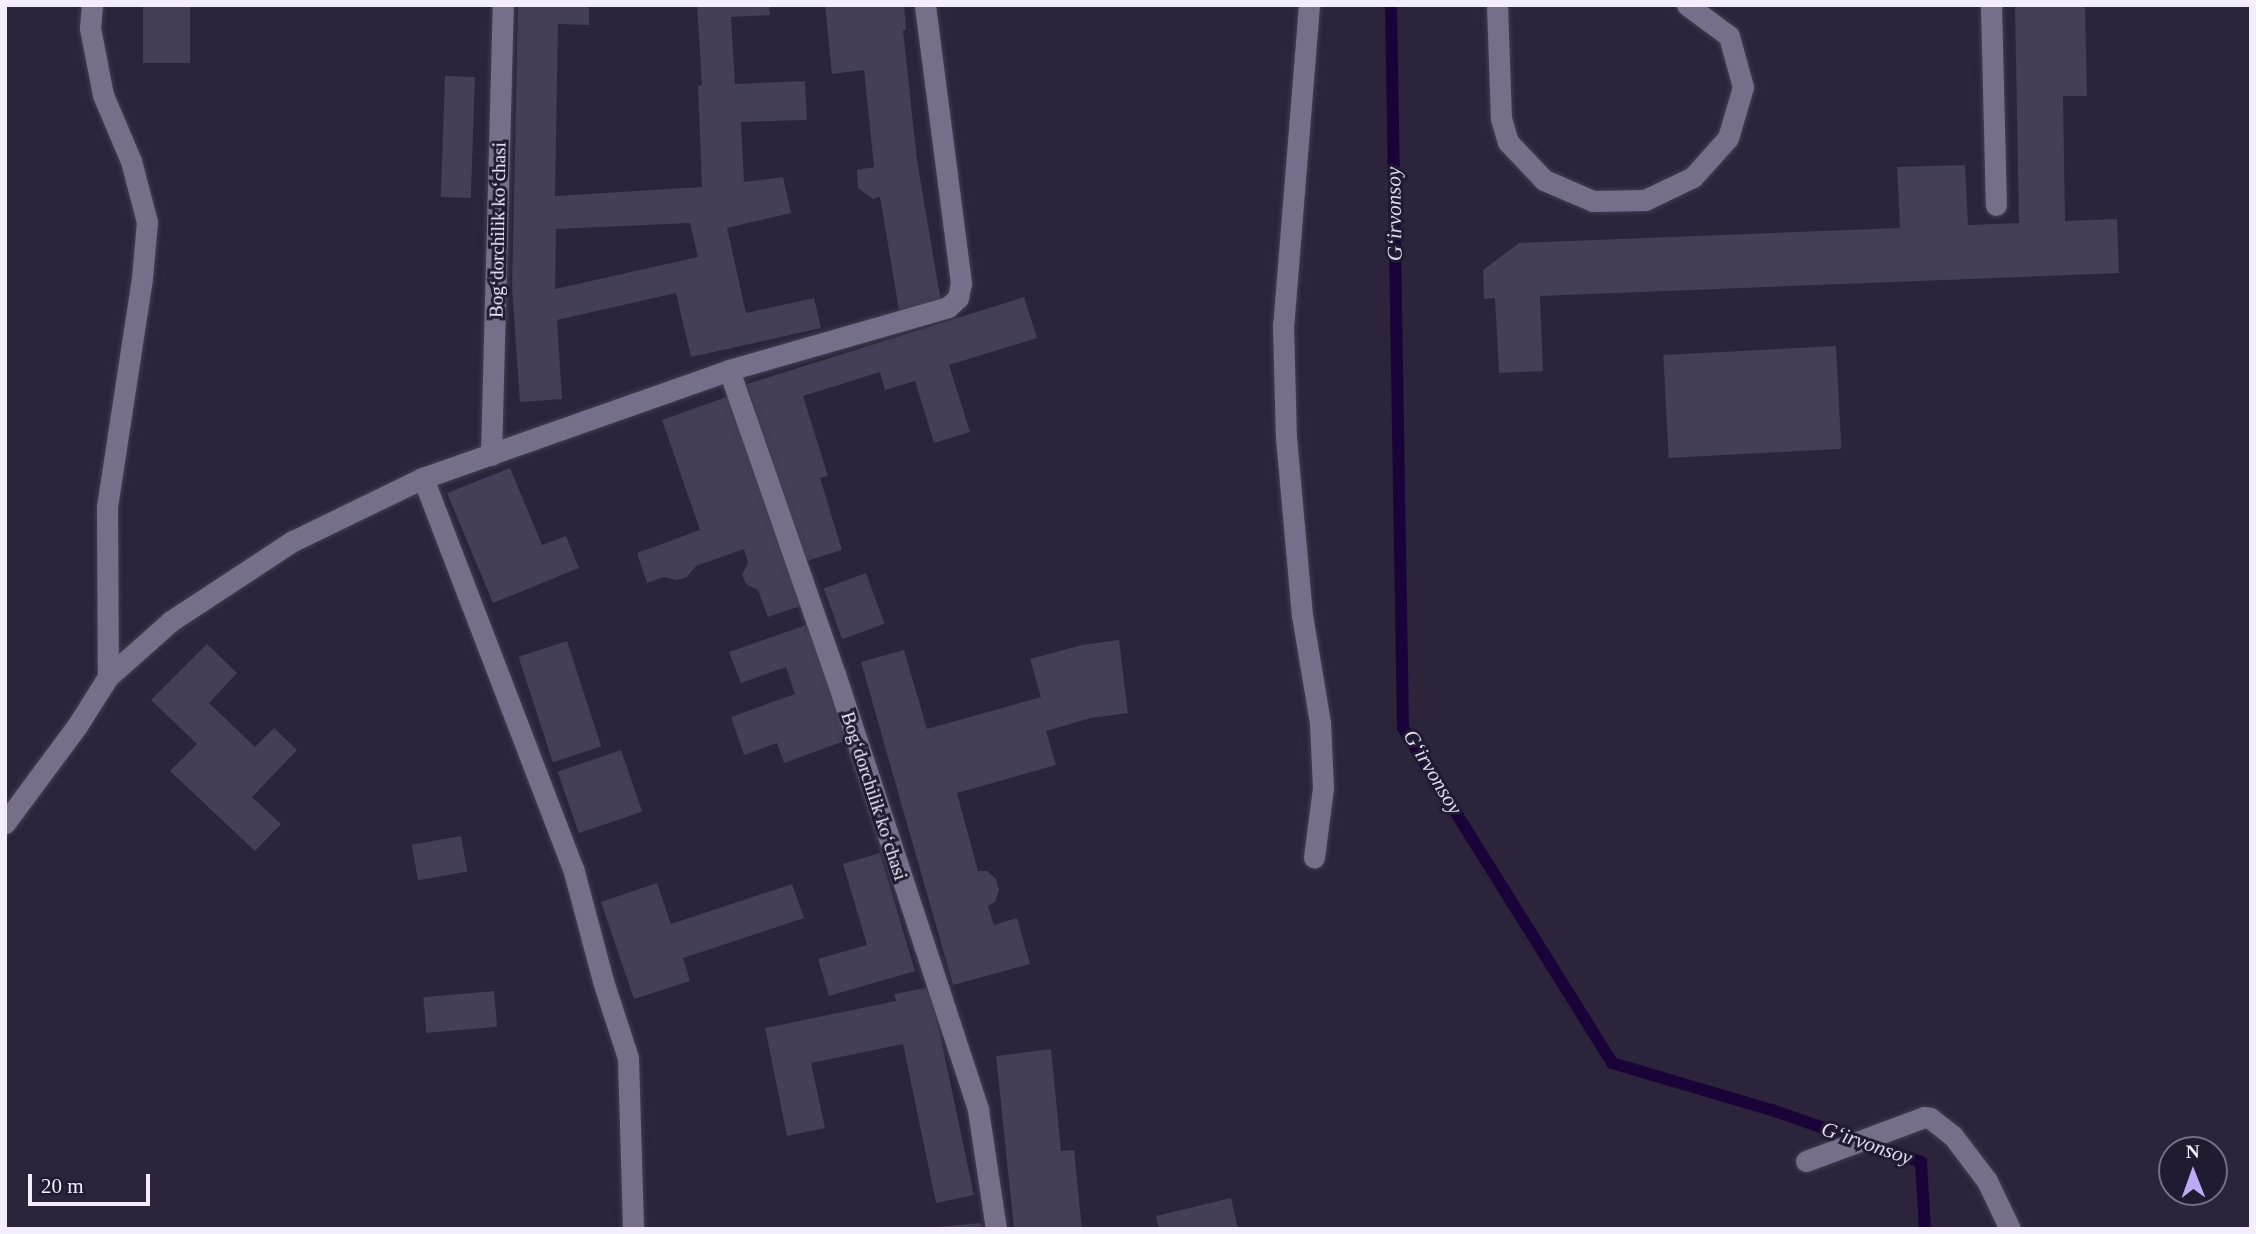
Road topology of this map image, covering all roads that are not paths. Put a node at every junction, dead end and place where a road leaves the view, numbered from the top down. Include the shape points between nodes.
1 (92, 5) edge
2 (503, 5) edge
3 (925, 5) edge
4 (1308, 5) edge
5 (1497, 5) edge
6 (1687, 5) edge
7 (1991, 5) edge
8 (1996, 205) dead end
9 (729, 370) junction
10 (491, 455) junction
11 (423, 478) junction
12 (108, 677) junction
13 (5, 823) edge
14 (1314, 857) dead end
15 (1806, 1161) dead end
16 (632, 1229) edge
17 (996, 1229) edge
18 (2010, 1229) edge

1 - 12 street via 90,29 103,95 131,162 147,222 107,507
2 - 10 street, Bogʻdorchilik koʻchasi
3 - 9 street via 961,284 958,298 947,307
4 - 14 street via 1283,325 1286,437 1302,615 1320,722 1323,788
5 - 6 street via 1501,118 1508,142 1544,180 1593,201 1645,200 1669,189 1693,177 1728,138 1743,87 1730,36
7 - 8 street
9 - 10 street
9 - 17 street, Bogʻdorchilik koʻchasi via 835,674 978,1110
10 - 11 street
11 - 12 street via 293,541 172,621
11 - 16 street via 573,868 628,1058
12 - 13 street
15 - 18 street via 1930,1118 1953,1136 1987,1181

